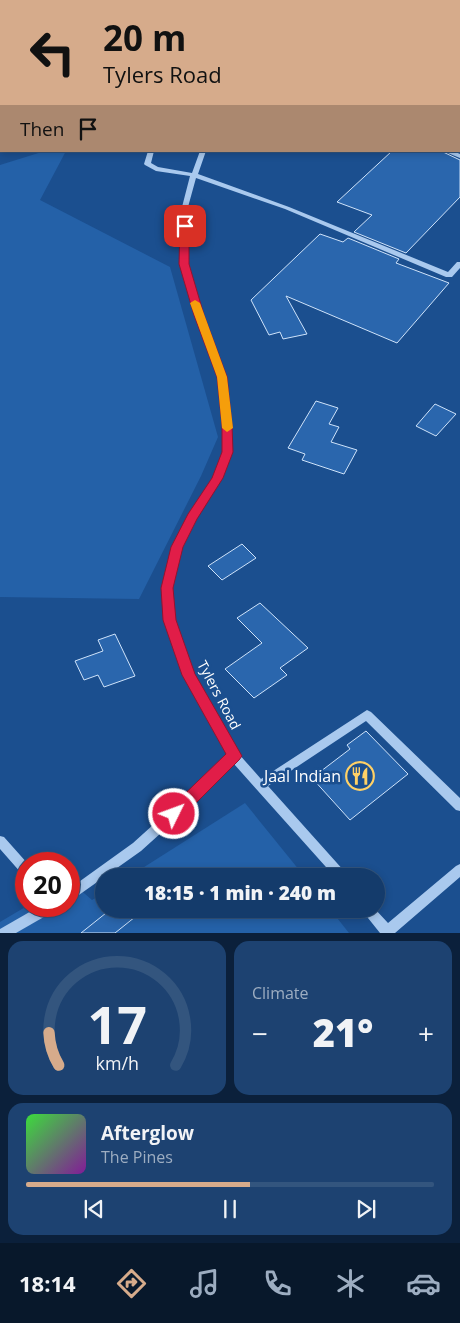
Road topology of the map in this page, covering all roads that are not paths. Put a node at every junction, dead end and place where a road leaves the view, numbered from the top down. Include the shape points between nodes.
1 (151, 152) edge
2 (203, 152) edge
3 (194, 175) junction
4 (460, 264) edge
5 (234, 756) junction
6 (261, 785) junction
7 (460, 806) edge
8 (0, 841) edge
9 (15, 858) edge
10 (335, 868) edge
11 (460, 870) edge
12 (80, 888) edge
13 (32, 917) edge
14 (376, 918) edge
15 (388, 932) edge
16 (4, 933) edge

1 - 3 street via 147,164 151,167
2 - 3 street, Tylers Road
3 - 4 street via 287,208 449,275
3 - 5 street, Tylers Road via 185,207 184,264 222,377 227,452 217,478 177,547 167,588 169,620 189,675
5 - 6 street, Tylers Road
5 - 12 street via 138,847
6 - 7 street via 367,715
6 - 10 street, Tylers Road
8 - 9 street
11 - 15 lane
13 - 16 street
14 - 15 street

